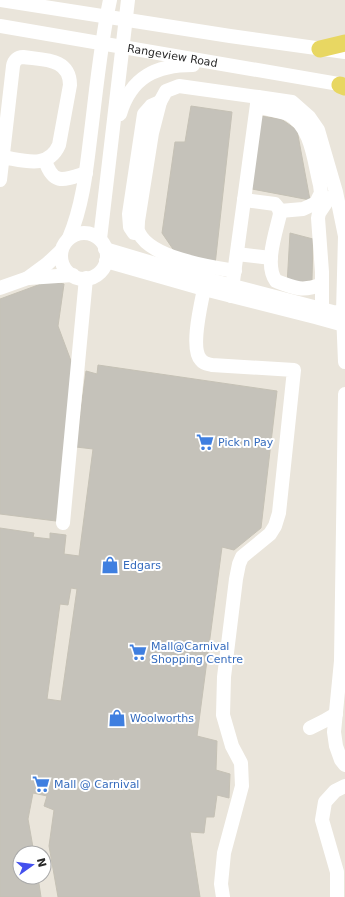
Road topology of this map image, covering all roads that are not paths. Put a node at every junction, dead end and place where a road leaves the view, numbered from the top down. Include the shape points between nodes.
1 (0, 0) edge
2 (110, 0) edge
3 (128, 0) edge
4 (59, 5) edge
5 (106, 17) junction
6 (126, 20) junction
7 (0, 26) edge
8 (345, 43) edge
9 (102, 44) junction
10 (123, 48) junction
11 (320, 49) junction
12 (345, 52) edge
13 (230, 66) junction
14 (343, 86) edge
15 (257, 102) junction
16 (310, 127) junction
17 (112, 141) junction
18 (2, 157) junction
19 (45, 160) junction
20 (86, 173) junction
21 (331, 176) junction
22 (0, 180) edge
23 (244, 200) junction
24 (280, 211) junction
25 (69, 238) junction
26 (345, 242) edge
27 (104, 250) junction
28 (62, 251) junction
29 (237, 254) junction
30 (271, 258) junction
31 (235, 271) junction
32 (79, 277) junction
33 (28, 278) junction
34 (322, 284) junction
35 (0, 288) edge
36 (204, 289) junction
37 (232, 291) junction
38 (322, 314) junction
39 (343, 319) junction
40 (345, 362) edge
41 (345, 394) edge
42 (63, 523) dead end
43 (336, 714) junction
44 (310, 728) dead end
45 (345, 765) edge
46 (345, 786) edge
47 (223, 897) edge
48 (337, 897) edge

1 - 4 street
2 - 5 street
3 - 6 street
4 - 5 street
5 - 6 street
5 - 9 street
6 - 10 street
6 - 11 street
7 - 9 street, Rangeview Road
8 - 11 main road
9 - 10 street, Rangeview Road
9 - 20 street
10 - 13 street, Rangeview Road
10 - 17 street
11 - 12 street
13 - 14 street, Rangeview Road
13 - 17 street via 180,65 150,73 139,80 129,92 122,105
15 - 16 street via 286,113 302,125
15 - 23 street
15 - 31 street via 179,86 166,91 160,102 151,106 144,114 129,214 130,227 135,235 151,247 188,262
16 - 21 street via 318,130
16 - 24 street via 320,196 311,206
17 - 27 street
18 - 19 street via 37,162
18 - 19 street via 13,66 16,60 23,57 58,63 68,71 70,79 59,145 53,155
18 - 22 street
19 - 20 street via 48,170 57,179
20 - 25 street via 77,220
21 - 26 street via 342,218
21 - 34 street via 329,197 318,218
23 - 24 street via 275,204
23 - 29 street
24 - 30 street
25 - 27 street via 88,233
25 - 28 street
26 - 39 street
27 - 32 street via 103,268 93,276
27 - 36 street
27 - 37 street via 206,279
28 - 32 street via 63,265 67,271
28 - 33 street
29 - 30 street
29 - 31 street
30 - 34 street via 276,281 306,289
31 - 37 street
32 - 33 street
32 - 42 street
33 - 35 street
34 - 38 street
36 - 37 street
36 - 47 street via 196,343 196,352 201,361 205,364 294,370 279,513 270,534 240,559 231,611 223,715 232,746 241,763 242,786 224,853 221,884
37 - 38 street
38 - 39 street
39 - 40 street
41 - 43 street via 341,655
43 - 44 street
43 - 45 street via 336,746
46 - 48 street via 335,791 325,802 322,820 338,872

